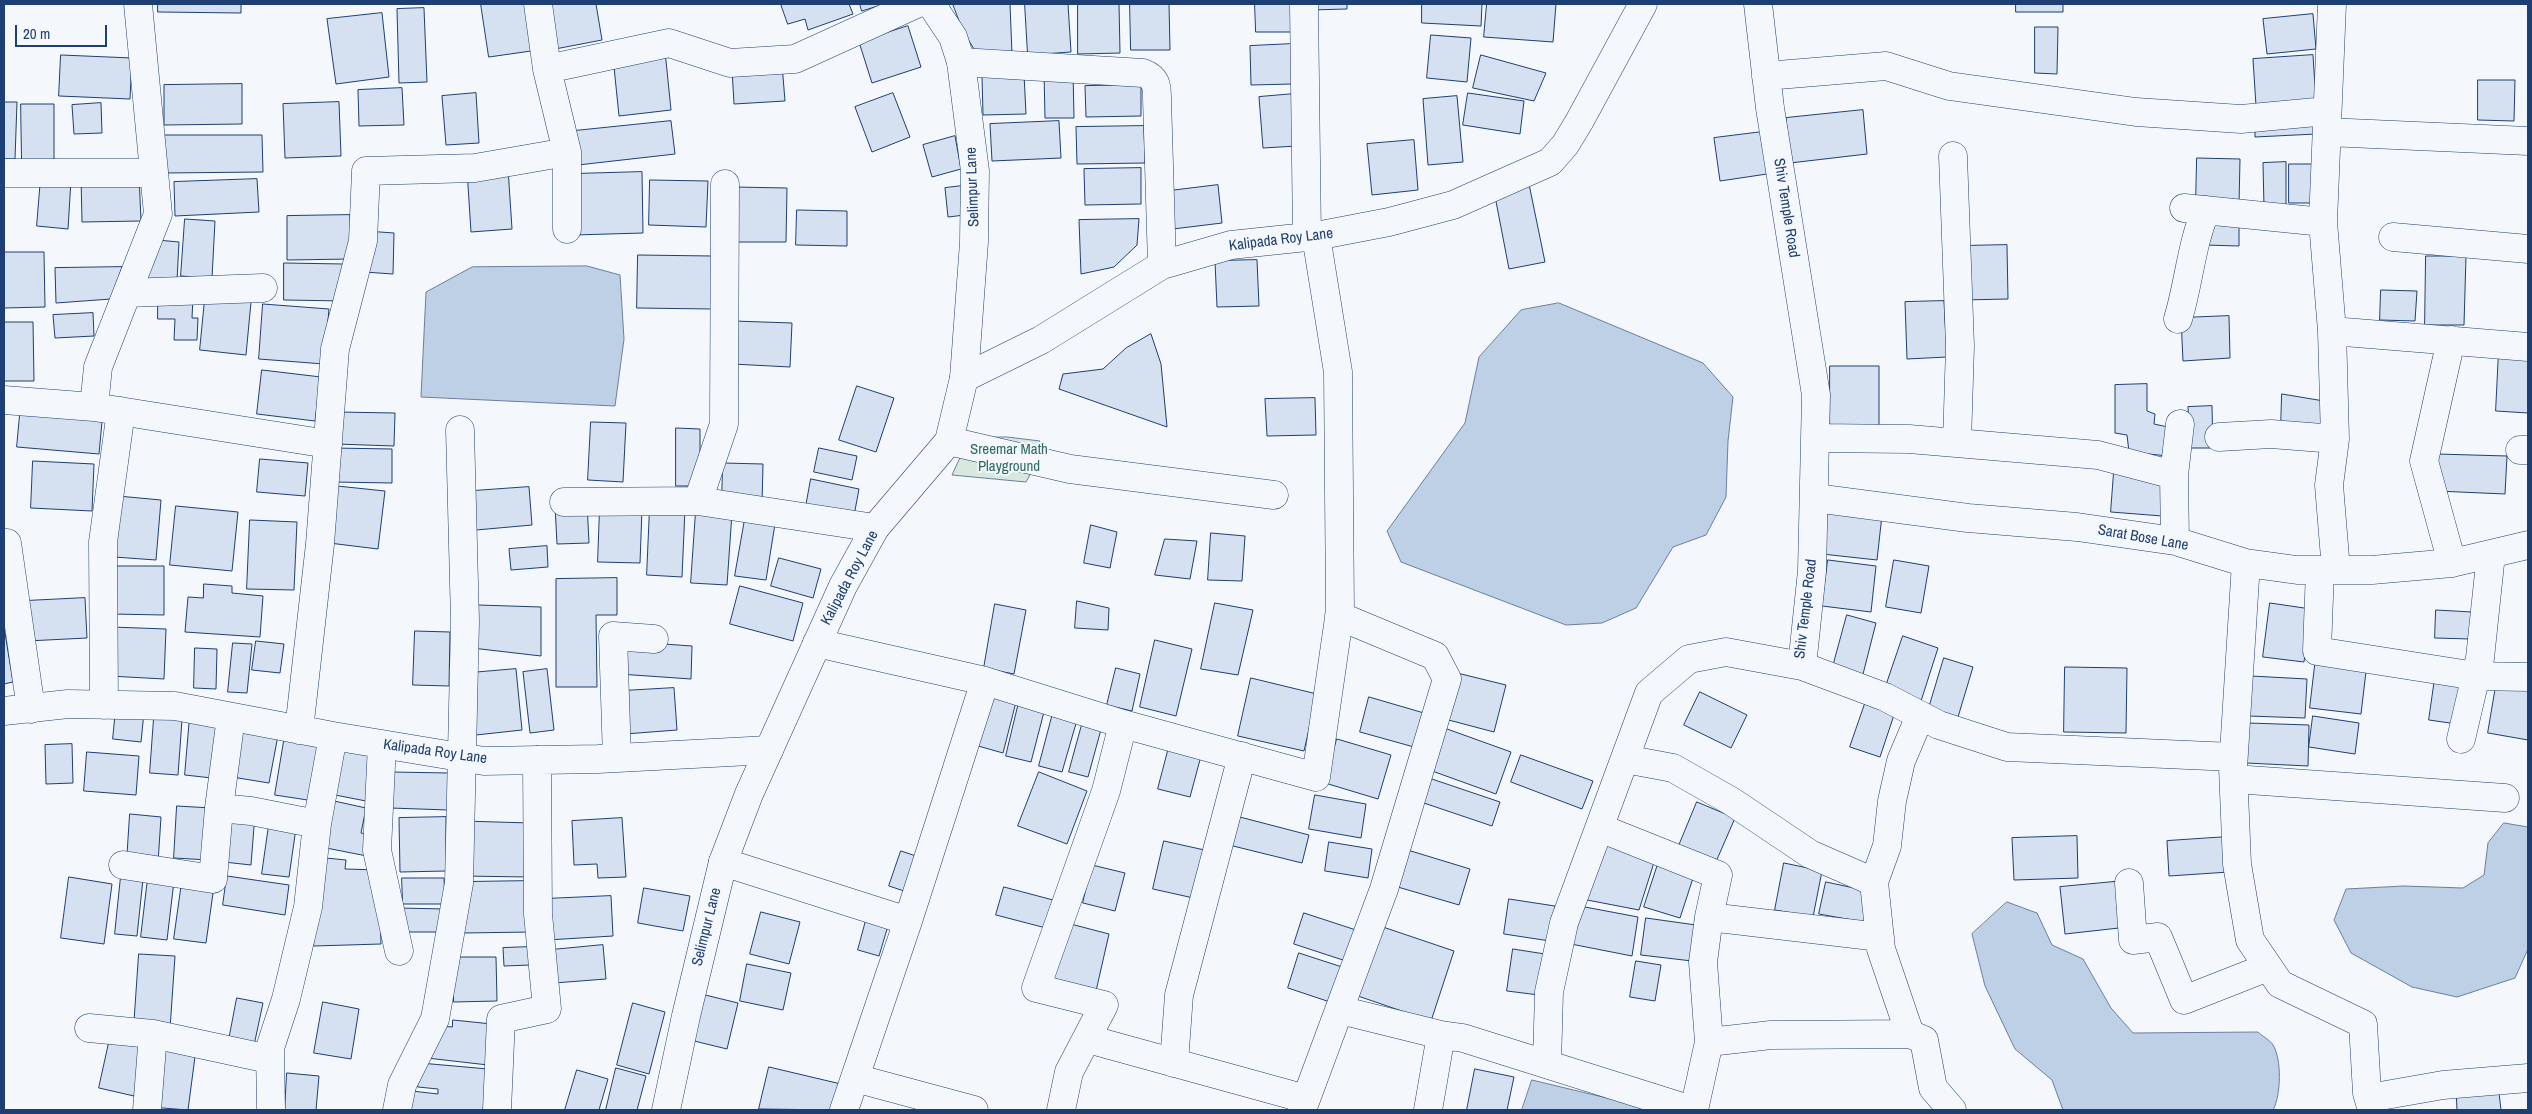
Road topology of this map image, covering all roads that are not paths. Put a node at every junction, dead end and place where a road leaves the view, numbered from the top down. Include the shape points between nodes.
1 (138, 4) edge
2 (538, 4) edge
3 (916, 4) edge
4 (931, 4) edge
5 (1304, 4) edge
6 (1643, 4) edge
7 (1758, 4) edge
8 (2332, 4) edge
9 (961, 62) junction
10 (547, 69) junction
11 (1766, 76) junction
12 (2327, 122) junction
13 (2528, 141) edge
14 (567, 152) junction
15 (1953, 156) dead end
16 (4, 173) edge
17 (154, 173) junction
18 (725, 184) dead end
19 (2323, 222) junction
20 (567, 229) dead end
21 (1312, 236) junction
22 (2393, 237) dead end
23 (2528, 249) edge
24 (1162, 265) junction
25 (262, 288) dead end
26 (127, 294) junction
27 (2178, 319) dead end
28 (2332, 331) junction
29 (2451, 340) junction
30 (2528, 347) edge
31 (964, 378) junction
32 (4, 400) edge
33 (94, 407) junction
34 (121, 411) junction
35 (2180, 424) dead end
36 (460, 430) dead end
37 (2219, 437) dead end
38 (1816, 438) junction
39 (2335, 439) junction
40 (948, 441) junction
41 (1957, 443) junction
42 (328, 444) junction
43 (2174, 475) junction
44 (1274, 495) dead end
45 (1815, 498) junction
46 (698, 501) junction
47 (564, 502) dead end
48 (875, 528) junction
49 (2175, 541) junction
50 (4, 543) edge
51 (2528, 545) edge
52 (2491, 554) junction
53 (2246, 563) junction
54 (2452, 563) junction
55 (2328, 570) junction
56 (1339, 616) junction
57 (654, 639) dead end
58 (817, 643) junction
59 (1802, 666) junction
60 (2476, 676) junction
61 (2528, 677) edge
62 (985, 681) junction
63 (104, 705) junction
64 (31, 709) junction
65 (4, 711) edge
66 (1920, 716) junction
67 (231, 717) junction
68 (1123, 724) junction
69 (299, 730) junction
70 (333, 736) junction
71 (2460, 739) dead end
72 (382, 744) junction
73 (769, 750) junction
74 (1242, 756) junction
75 (462, 758) junction
76 (617, 758) junction
77 (1625, 759) junction
78 (538, 760) junction
79 (2234, 768) junction
80 (2505, 798) dead end
81 (219, 808) junction
82 (317, 824) junction
83 (1600, 828) junction
84 (723, 862) junction
85 (123, 865) dead end
86 (1874, 882) junction
87 (2129, 882) dead end
88 (1709, 917) junction
89 (908, 921) junction
90 (1880, 937) junction
91 (399, 951) dead end
92 (2268, 967) junction
93 (1340, 1010) junction
94 (89, 1028) dead end
95 (154, 1034) junction
96 (1910, 1034) junction
97 (1441, 1035) junction
98 (1088, 1039) junction
99 (1709, 1042) junction
100 (269, 1060) junction
101 (1174, 1063) junction
102 (1547, 1064) junction
103 (855, 1078) junction
104 (2528, 1078) edge
105 (2370, 1104) edge
106 (1304, 1105) edge
107 (147, 1110) edge
108 (271, 1110) edge
109 (397, 1110) edge
110 (497, 1110) edge
111 (666, 1110) edge
112 (844, 1110) edge
113 (974, 1110) edge
114 (1061, 1110) edge
115 (1428, 1110) edge
116 (1693, 1110) edge
117 (1952, 1110) edge

1 - 17 street
2 - 10 street
3 - 10 street via 795,59 730,63 669,43
4 - 9 street, Selimpur Lane via 953,37
5 - 21 street
6 - 21 street, Kalipada Roy Lane via 1579,122 1550,162 1453,204 1367,228
7 - 11 street, Shiv Temple Road
8 - 12 street
9 - 24 street via 1151,76 1157,88
9 - 31 street, Selimpur Lane via 975,171 974,242
10 - 14 street
11 - 12 street via 1886,66 1949,86 2136,112
11 - 38 street, Shiv Temple Road via 1816,395
12 - 13 street
12 - 19 street
14 - 20 street
14 - 42 street via 475,168 366,171 362,241 336,349
15 - 41 street via 1960,346
16 - 17 street
17 - 26 street via 158,214
18 - 46 street via 724,424
19 - 27 street via 2195,209 2197,232 2187,292
19 - 28 street
21 - 24 street, Kalipada Roy Lane via 1230,245
21 - 56 street via 1338,372
22 - 23 street
24 - 31 street, Kalipada Roy Lane via 1041,340
25 - 26 street
26 - 33 street via 98,368
28 - 29 street
28 - 39 street
29 - 30 street
29 - 54 street via 2424,461
31 - 40 street, Kalipada Roy Lane
32 - 33 street
33 - 34 street
34 - 42 street
34 - 63 street via 103,542
35 - 43 street
36 - 75 street via 465,620
37 - 39 street via 2271,434
38 - 41 street
38 - 45 street, Shiv Temple Road
39 - 55 street via 2329,485
40 - 44 street via 1070,469
40 - 48 street, Kalipada Roy Lane
41 - 43 street via 2098,455
42 - 69 street
43 - 49 street
45 - 49 street, Sarat Bose Lane
45 - 59 street, Shiv Temple Road via 1812,571
46 - 47 street
46 - 48 street
48 - 58 street, Kalipada Roy Lane
49 - 53 street, Sarat Bose Lane
50 - 64 street via 7,543
51 - 52 street, Sarat Bose Lane
52 - 54 street, Sarat Bose Lane
52 - 60 street
53 - 55 street, Sarat Bose Lane via 2297,570
53 - 79 street
54 - 55 street, Sarat Bose Lane
55 - 60 street via 2317,652
56 - 74 street via 1316,777
56 - 93 street via 1435,656 1447,679 1384,890
57 - 76 street via 613,636
58 - 62 street
58 - 73 street, Kalipada Roy Lane
59 - 66 street via 1884,697
59 - 77 street, Shiv Temple Road via 1726,652 1688,660 1648,693
60 - 61 street
60 - 71 street
62 - 68 street
62 - 89 street
63 - 64 street, Kalipada Roy Lane via 68,704
63 - 67 street, Kalipada Roy Lane via 175,706
64 - 65 street, Kalipada Roy Lane
66 - 79 street via 2007,747
66 - 86 street via 1901,761 1887,846
67 - 69 street, Kalipada Roy Lane
67 - 81 street
68 - 74 street
68 - 98 street via 1106,791 1036,988 1104,1006
69 - 70 street, Kalipada Roy Lane
70 - 72 street, Kalipada Roy Lane
70 - 82 street
72 - 75 street, Kalipada Roy Lane
72 - 91 street via 377,850
73 - 76 street, Kalipada Roy Lane
73 - 84 street, Selimpur Lane
74 - 101 street via 1179,995
75 - 78 street, Kalipada Roy Lane
75 - 109 street via 459,883 436,1009 402,1085
76 - 78 street, Kalipada Roy Lane
77 - 83 street, Shiv Temple Road
77 - 86 street via 1673,768 1731,801 1810,854
78 - 110 street via 538,914 547,1009 501,1019
79 - 80 street
79 - 92 street via 2238,864 2250,940
81 - 82 street
81 - 85 street via 213,879
82 - 100 street via 308,907
83 - 88 street via 1718,875
83 - 102 street, Shiv Temple Road via 1564,923 1549,992
84 - 89 street
84 - 111 street, Selimpur Lane
86 - 90 street
87 - 92 street via 2133,940 2158,937 2184,1000
88 - 90 street
88 - 99 street via 1703,962
89 - 103 street
90 - 96 street via 1881,950
92 - 105 street via 2280,984 2364,1024
93 - 97 street
93 - 106 street
94 - 95 street
95 - 100 street
95 - 107 street
96 - 99 street via 1771,1035
96 - 117 street via 1924,1040 1933,1088
97 - 102 street via 1463,1038
97 - 115 street
98 - 101 street
98 - 114 street via 1069,1072
99 - 116 street
100 - 108 street
101 - 106 street
102 - 116 street
103 - 112 street
103 - 113 street
104 - 105 street via 2442,1085

